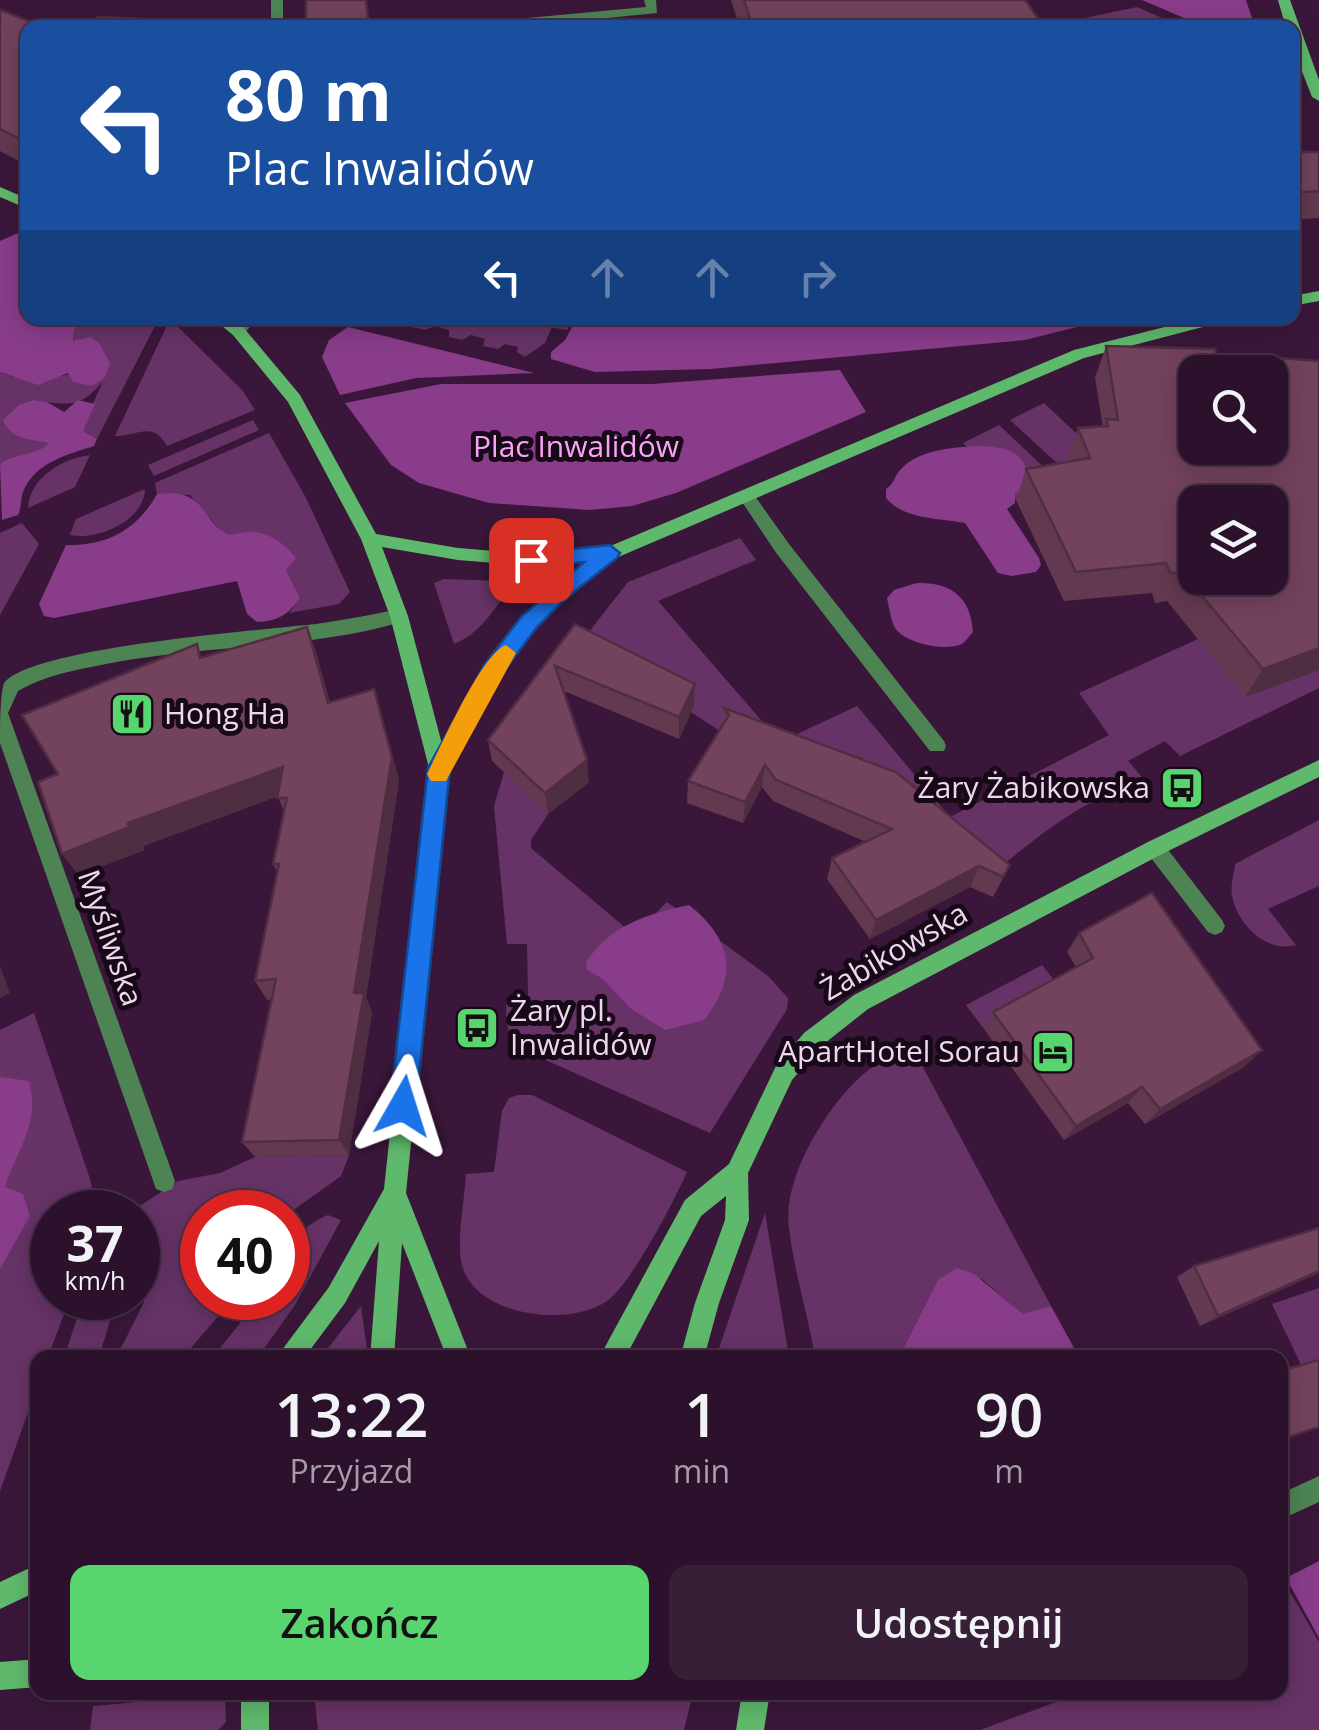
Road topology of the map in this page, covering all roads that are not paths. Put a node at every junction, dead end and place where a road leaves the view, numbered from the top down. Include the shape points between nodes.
1 (650, 0) edge
2 (547, 20) edge
3 (1300, 47) edge
4 (1319, 97) edge
5 (245, 325) edge
6 (1190, 325) edge
7 (746, 496) junction
8 (370, 538) junction
9 (610, 553) junction
10 (399, 616) junction
11 (0, 713) edge
12 (938, 746) dead end
13 (439, 768) junction
14 (1319, 768) edge
15 (1155, 848) junction
16 (1215, 926) dead end
17 (737, 1172) junction
18 (164, 1180) dead end
19 (394, 1191) junction
20 (294, 1350) edge
21 (383, 1350) edge
22 (456, 1350) edge
23 (615, 1350) edge
24 (694, 1350) edge
25 (1319, 1489) edge
26 (1288, 1503) edge
27 (30, 1581) edge
28 (0, 1596) edge
29 (30, 1674) edge
30 (0, 1676) edge
31 (255, 1700) edge
32 (758, 1700) edge
33 (255, 1730) edge
34 (750, 1730) edge

1 - 2 street via 653,10
3 - 4 street
5 - 8 street
6 - 7 street via 1079,354
7 - 9 street
7 - 12 street
8 - 9 street via 531,560
8 - 10 street
9 - 13 street via 530,622 493,670
10 - 11 street, Myśliwska via 349,628 143,648 54,668 11,686
10 - 13 street
11 - 18 street, Myśliwska
13 - 19 street
14 - 15 street, Żabikowska
15 - 16 street
15 - 17 street, Żabikowska via 861,1002 784,1072
17 - 23 street via 693,1208
17 - 24 street, Żabikowska via 737,1220
19 - 20 street via 336,1295
19 - 21 street
19 - 22 street
25 - 26 street
27 - 28 street
29 - 30 street
31 - 33 street
32 - 34 street

